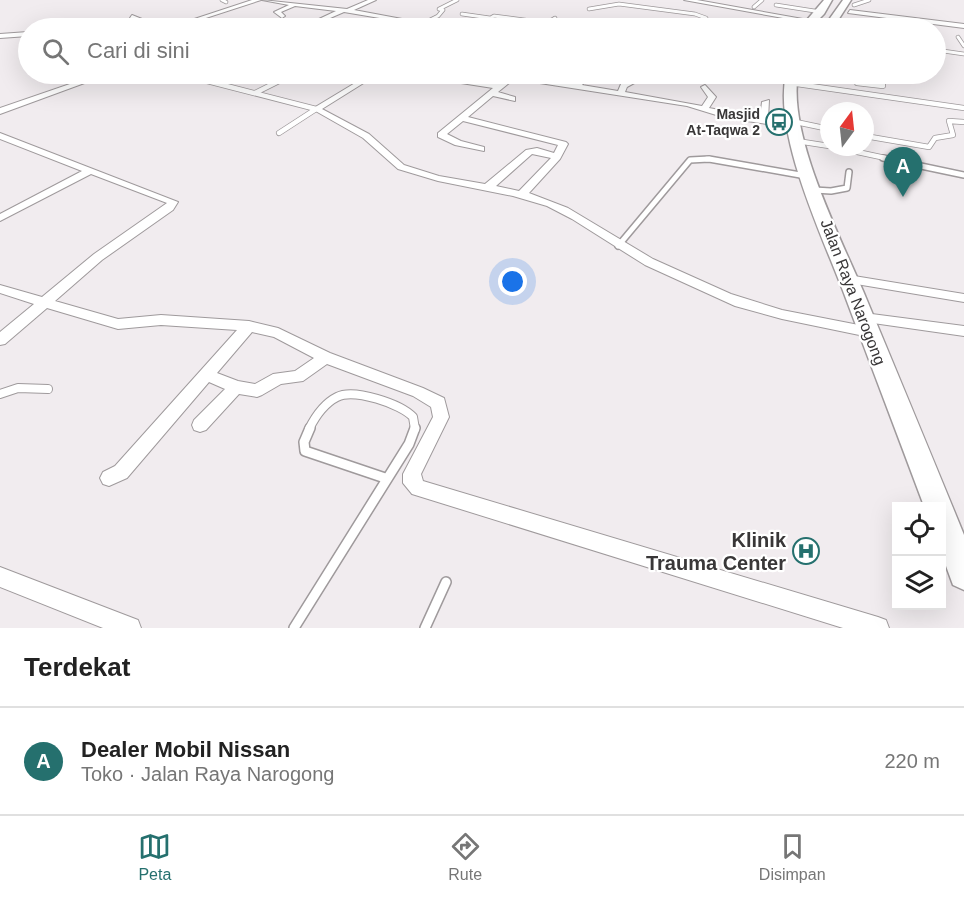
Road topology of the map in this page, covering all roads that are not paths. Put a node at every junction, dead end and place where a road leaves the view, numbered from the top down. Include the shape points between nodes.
1 (258, 0) edge
2 (265, 0) edge
3 (373, 0) edge
4 (457, 0) edge
5 (687, 0) edge
6 (760, 0) edge
7 (828, 0) edge
8 (869, 0) edge
9 (848, 3) edge
10 (293, 5) junction
11 (776, 5) dead end
12 (754, 7) dead end
13 (589, 9) dead end
14 (346, 11) junction
15 (821, 12) junction
16 (462, 14) dead end
17 (282, 16) dead end
18 (201, 18) edge
19 (327, 18) edge
20 (387, 18) edge
21 (434, 18) edge
22 (490, 18) joint
23 (514, 18) edge
24 (706, 18) edge
25 (774, 18) edge
26 (815, 18) edge
27 (831, 18) edge
28 (836, 18) edge
29 (843, 18) edge
30 (920, 18) edge
31 (946, 23) edge
32 (949, 24) junction
33 (964, 26) edge
34 (954, 31) dead end
35 (18, 35) edge
36 (0, 36) edge
37 (958, 38) dead end
38 (964, 46) edge
39 (946, 51) edge
40 (964, 54) edge
41 (77, 84) edge
42 (219, 84) edge
43 (273, 84) edge
44 (357, 84) edge
45 (482, 84) edge
46 (503, 84) edge
47 (557, 84) edge
48 (579, 84) edge
49 (628, 84) edge
50 (790, 84) edge
51 (821, 84) edge
52 (862, 84) edge
53 (883, 84) edge
54 (499, 87) junction
55 (576, 87) junction
56 (705, 87) dead end
57 (880, 87) junction
58 (255, 93) junction
59 (491, 93) junction
60 (620, 94) junction
61 (885, 97) junction
62 (512, 99) dead end
63 (766, 102) dead end
64 (705, 108) junction
65 (964, 108) edge
66 (316, 109) junction
67 (0, 111) edge
68 (461, 118) junction
69 (764, 122) junction
70 (964, 122) edge
71 (794, 129) junction
72 (820, 129) edge
73 (279, 133) dead end
74 (0, 136) edge
75 (874, 138) edge
76 (820, 142) edge
77 (481, 149) dead end
78 (874, 156) edge
79 (557, 157) junction
80 (89, 171) junction
81 (849, 172) dead end
82 (964, 175) edge
83 (811, 183) junction
84 (488, 188) junction
85 (521, 195) junction
86 (0, 218) edge
87 (618, 246) junction
88 (848, 279) junction
89 (0, 289) edge
90 (964, 298) edge
91 (47, 302) junction
92 (866, 325) junction
93 (249, 326) junction
94 (964, 331) edge
95 (0, 340) edge
96 (325, 357) junction
97 (205, 374) junction
98 (236, 387) junction
99 (48, 389) dead end
100 (0, 394) edge
101 (200, 425) dead end
102 (109, 478) dead end
103 (385, 478) junction
104 (948, 523) edge
105 (964, 573) edge
106 (0, 578) edge
107 (446, 582) dead end
108 (130, 628) edge
109 (294, 628) edge
110 (425, 628) edge
111 (878, 628) edge

1 - 18 street
2 - 10 street
3 - 14 street
4 - 21 lane via 439,9 443,10
5 - 25 street
6 - 12 lane
7 - 15 main road
8 - 9 lane
9 - 27 main road
9 - 28 main road
9 - 29 main road
9 - 30 street
10 - 14 street
10 - 17 street via 277,12
11 - 15 lane
13 - 24 lane via 619,4
14 - 19 street
14 - 20 street
15 - 26 main road
16 - 22 lane
22 - 23 lane
31 - 32 street
32 - 33 street
32 - 34 street
35 - 36 street
37 - 38 lane
39 - 40 lane
41 - 67 street
42 - 58 lane
43 - 58 lane
44 - 66 street
45 - 54 street
46 - 54 street
47 - 55 street
48 - 55 street
49 - 60 street
50 - 71 main road, Jalan Raya Narogong via 788,102
51 - 61 lane
52 - 57 lane
53 - 57 lane
54 - 59 street
55 - 60 street
56 - 64 street via 712,97
57 - 61 lane
58 - 66 lane
59 - 62 street
59 - 68 street
60 - 64 street
61 - 65 lane
63 - 69 street
64 - 69 street
66 - 73 lane
66 - 84 street via 371,139 399,166 426,176
68 - 77 street via 441,135
68 - 79 street via 556,141 563,144
69 - 71 street
70 - 75 lane via 949,121 953,135 935,138 930,147
71 - 72 lane
71 - 76 lane
71 - 83 main road, Jalan Raya Narogong
74 - 80 street
78 - 82 lane
79 - 84 street via 530,151
79 - 85 street
80 - 86 street
80 - 91 street via 172,200 173,204 98,257
81 - 83 lane via 847,188 831,191
83 - 87 lane via 709,159 690,160
83 - 88 main road, Jalan Raya Narogong
84 - 85 street
85 - 87 street via 564,209
87 - 92 street via 753,307
88 - 90 street
88 - 92 main road, Jalan Raya Narogong
89 - 91 street
91 - 93 street via 118,324 161,320
91 - 95 street
92 - 94 street
92 - 104 main road, Jalan Raya Narogong
93 - 96 street via 278,333
93 - 97 street
96 - 98 street via 298,377 278,378 257,391
96 - 111 street via 438,403 441,417 412,474 412,483 418,488
97 - 98 street
97 - 102 street via 121,472
98 - 101 street
99 - 100 lane via 18,388
103 - 103 lane via 413,437 416,424 411,412 341,394 330,401 311,425 303,448
103 - 109 lane
104 - 105 main road, Jalan Raya Narogong
106 - 108 street
107 - 110 lane

